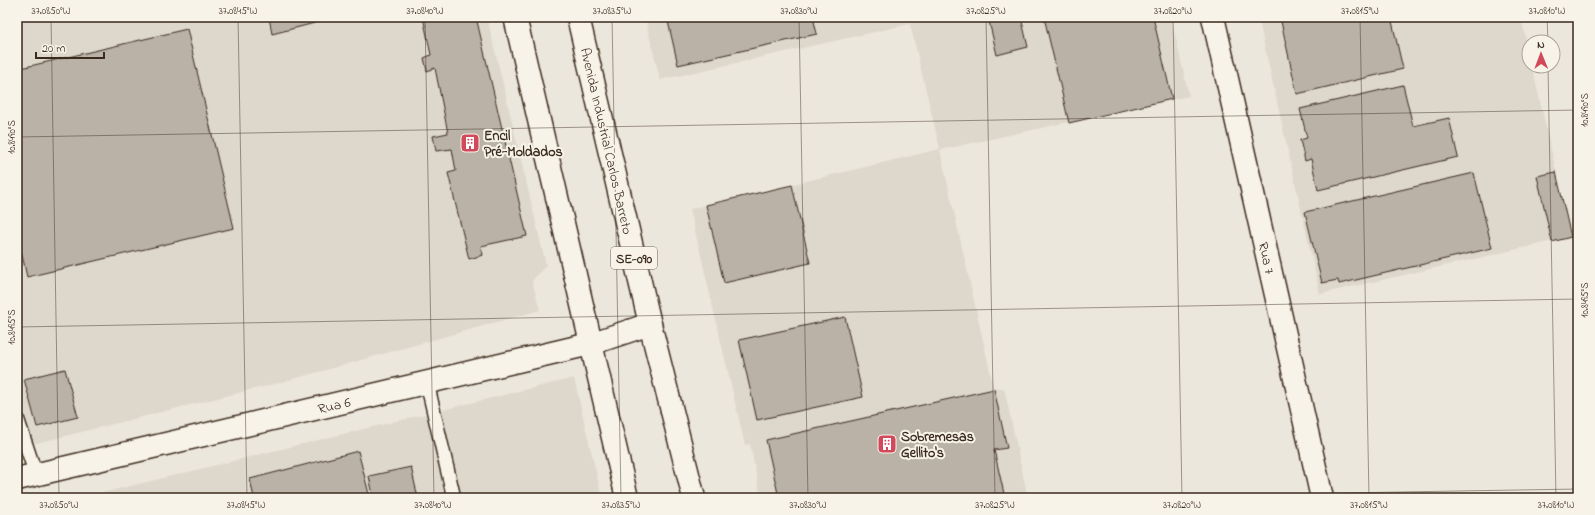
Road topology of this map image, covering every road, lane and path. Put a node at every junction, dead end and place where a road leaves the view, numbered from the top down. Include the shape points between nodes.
1 (515, 17) edge
2 (578, 17) edge
3 (1213, 17) edge
4 (650, 324) junction
5 (590, 344) junction
6 (427, 383) junction
7 (17, 418) edge
8 (27, 477) edge
9 (454, 498) edge
10 (627, 498) edge
11 (694, 498) edge
12 (1322, 498) edge

1 - 5 street
2 - 4 street, Avenida Industrial Carlos Barreto / SE-090
3 - 12 street, Rua 7
4 - 5 street, Rua 6
4 - 11 street, Avenida Industrial Carlos Barreto / SE-090
5 - 6 street, Rua 6
5 - 10 street
6 - 8 street, Rua 6
6 - 9 lane
7 - 8 lane

